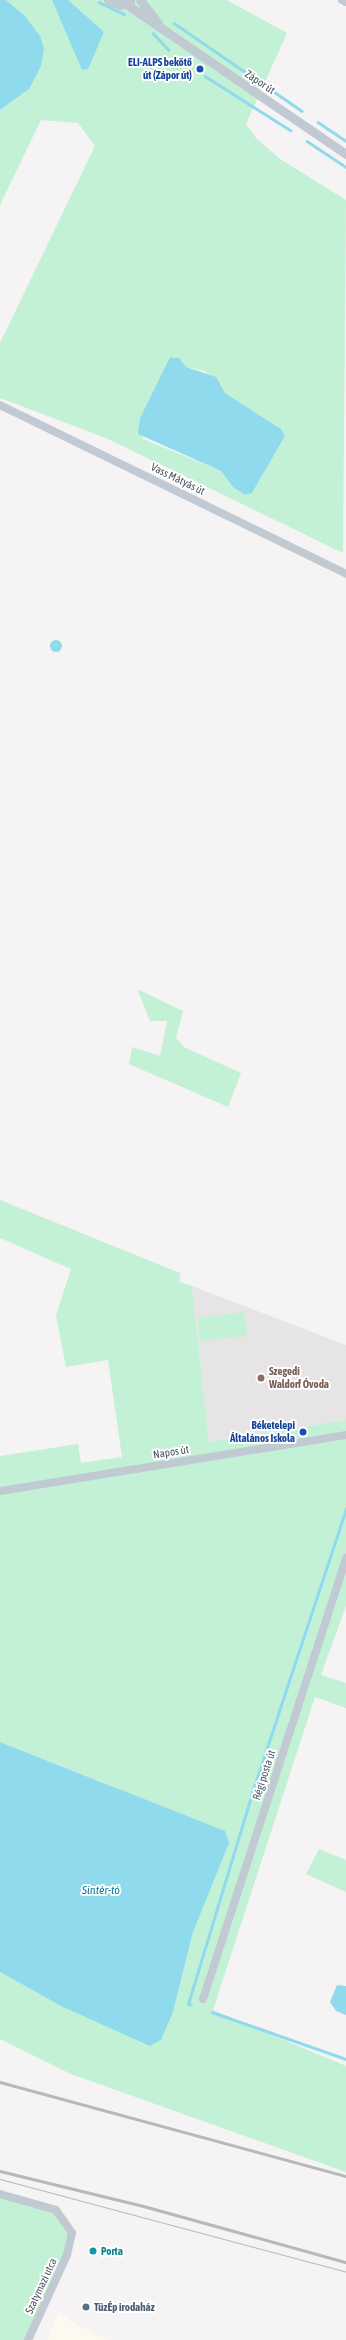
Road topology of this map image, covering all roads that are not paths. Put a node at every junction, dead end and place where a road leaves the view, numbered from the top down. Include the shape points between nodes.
1 (108, 0) edge
2 (140, 0) edge
3 (342, 0) edge
4 (128, 2) edge
5 (346, 2) edge
6 (162, 29) junction
7 (346, 154) edge
8 (0, 405) edge
9 (346, 574) edge
10 (346, 1435) edge
11 (0, 1490) edge
12 (346, 1558) edge
13 (203, 1999) dead end
14 (0, 2194) edge
15 (28, 2340) edge

1 - 4 street via 115,4
2 - 6 street, Zápor út
3 - 5 street
4 - 6 street, Zápor út
6 - 7 street, Zápor út
8 - 9 street, Vass Mátyás út
10 - 11 street, Napos út
12 - 13 street, Régi posta út
14 - 15 street, Szatymazi utca via 56,2210 70,2227 72,2240

